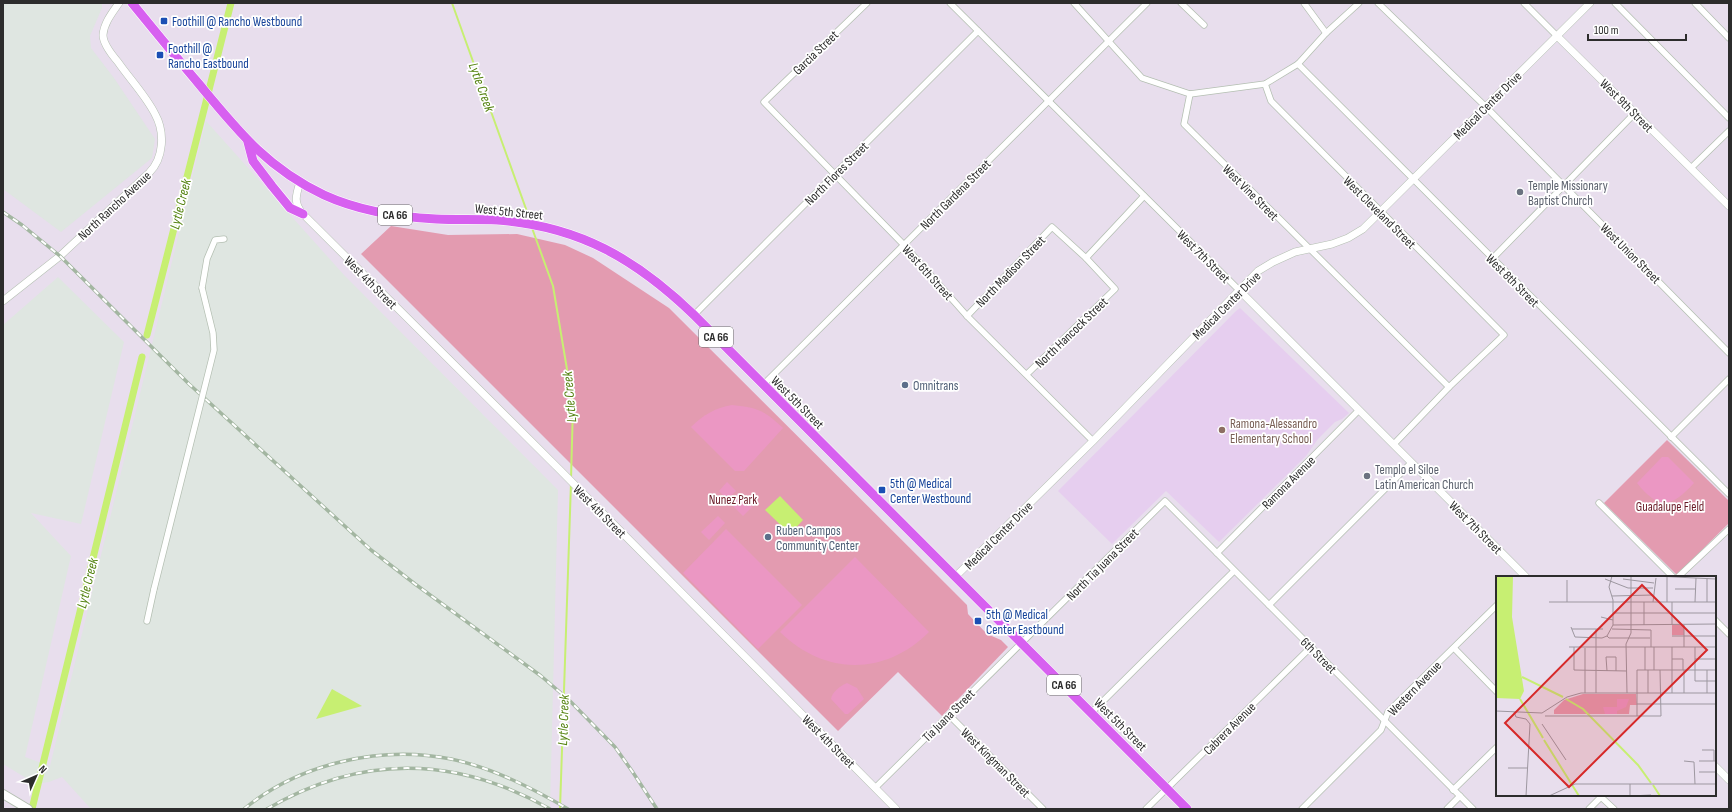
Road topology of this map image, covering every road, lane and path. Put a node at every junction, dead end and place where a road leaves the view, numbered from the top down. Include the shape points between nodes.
1 (119, 3) edge
2 (132, 3) edge
3 (867, 3) edge
4 (950, 3) edge
5 (1074, 3) edge
6 (1147, 3) edge
7 (1181, 3) edge
8 (1304, 3) edge
9 (1358, 3) edge
10 (1378, 3) edge
11 (1524, 3) edge
12 (1590, 3) edge
13 (1615, 3) edge
14 (1695, 3) edge
15 (1204, 25) dead end
16 (978, 31) junction
17 (1326, 33) junction
18 (1557, 36) junction
19 (1729, 38) edge
20 (1108, 40) junction
21 (1298, 64) junction
22 (1264, 84) junction
23 (1190, 94) junction
24 (1048, 100) junction
25 (764, 102) joint
26 (1485, 106) junction
27 (1635, 113) junction
28 (1729, 118) edge
29 (1729, 131) edge
30 (248, 142) junction
31 (1692, 168) junction
32 (835, 174) junction
33 (1414, 178) junction
34 (300, 182) junction
35 (1564, 185) junction
36 (1144, 196) junction
37 (1729, 206) edge
38 (1380, 211) junction
39 (303, 214) junction
40 (224, 239) dead end
41 (904, 245) junction
42 (1309, 249) junction
43 (1086, 258) junction
44 (1492, 259) junction
45 (1240, 291) junction
46 (3, 301) edge
47 (694, 315) junction
48 (968, 316) junction
49 (1729, 353) edge
50 (1027, 374) junction
51 (1729, 379) edge
52 (763, 384) junction
53 (1449, 387) junction
54 (1359, 410) junction
55 (1671, 437) junction
56 (1093, 441) junction
57 (1394, 444) junction
58 (1411, 463) junction
59 (1729, 494) edge
60 (1165, 501) joint
61 (1599, 503) dead end
62 (1729, 529) edge
63 (1217, 553) junction
64 (1234, 571) junction
65 (1524, 576) edge
66 (1672, 576) edge
67 (1679, 576) edge
68 (955, 577) junction
69 (1269, 605) junction
70 (1496, 605) edge
71 (147, 621) dead end
72 (1716, 621) edge
73 (1729, 634) edge
74 (1021, 643) junction
75 (1311, 647) junction
76 (1454, 648) junction
77 (1496, 691) edge
78 (1092, 713) junction
79 (949, 715) junction
80 (1385, 721) junction
81 (1496, 747) edge
82 (1716, 767) edge
83 (1729, 780) edge
84 (875, 788) junction
85 (1167, 790) junction
86 (1453, 790) junction
87 (3, 794) edge
88 (1460, 796) junction
89 (1602, 796) edge
90 (28, 809) edge
91 (896, 809) edge
92 (1043, 809) edge
93 (1146, 809) edge
94 (1186, 809) edge
95 (1302, 809) edge
96 (1447, 809) edge
97 (1473, 809) edge
98 (1589, 809) edge
99 (1614, 809) edge

1 - 46 street, North Rancho Avenue via 104,28 104,40 155,114 162,138 158,162 60,256
2 - 30 main road, CA 66
3 - 25 street, Garcia Street
4 - 16 street, West 7th Street
5 - 20 street
6 - 20 street, North Gardena Street
7 - 15 street
8 - 17 street
9 - 17 street
10 - 26 street, West Union Street
11 - 18 street, West 9th Street
12 - 18 street, Medical Center Drive
13 - 28 street
14 - 19 street
16 - 24 street, West 7th Street
16 - 32 street, North Flores Street
17 - 21 street
18 - 26 street, Medical Center Drive
18 - 27 street, West 9th Street
20 - 23 street via 1142,78
20 - 24 street, North Gardena Street
21 - 22 street
21 - 33 street, West 8th Street
22 - 23 street
22 - 38 street, West Cleveland Street via 1271,101
23 - 42 street, West Vine Street via 1184,124
24 - 36 street, West 7th Street
24 - 41 street, North Gardena Street
25 - 32 street, West 6th Street
26 - 33 street, Medical Center Drive
26 - 35 street, West Union Street
27 - 31 street, West 9th Street
27 - 35 street
29 - 31 street
30 - 34 main road, CA 66 via 273,164
30 - 39 main road via 253,161 272,186 290,208
31 - 37 street, West 9th Street
32 - 41 street, West 6th Street
32 - 47 street, North Flores Street
33 - 38 street, Medical Center Drive
33 - 44 street, West 8th Street
34 - 39 street via 295,200
34 - 47 main road, West 5th Street / CA 66 via 325,195 376,212 432,219 496,220 558,231 608,250 628,261 668,290
35 - 44 street
35 - 49 street, West Union Street
36 - 43 street
36 - 45 street, West 7th Street
38 - 42 street, Medical Center Drive via 1348,238
38 - 53 street, West Cleveland Street via 1504,335
39 - 84 street, West 4th Street
40 - 71 street, bridge via 215,240 207,260 202,288 213,333 214,350
41 - 48 street, West 6th Street
41 - 52 street, North Gardena Street
42 - 45 street, Medical Center Drive via 1295,252 1258,271
42 - 53 street, West Vine Street
43 - 48 street, North Madison Street via 1052,227
43 - 50 street, North Hancock Street via 1115,289
44 - 55 street, West 8th Street
45 - 54 street, West 7th Street
45 - 56 street, Medical Center Drive
47 - 52 main road, West 5th Street / CA 66
48 - 50 street, West 6th Street
50 - 56 street, West 6th Street
51 - 55 street
52 - 68 main road, West 5th Street / CA 66
53 - 57 street
54 - 57 street, West 7th Street
54 - 63 street, Ramona Avenue
55 - 59 street, West 8th Street
56 - 68 street, Medical Center Drive
57 - 58 street, West 7th Street
58 - 65 street, West 7th Street
58 - 69 street
60 - 63 street, 6th Street
60 - 74 street, North Tia Juana Street
61 - 66 street
62 - 67 street
63 - 64 street, 6th Street
64 - 69 street, 6th Street
64 - 78 street
68 - 74 main road, West 5th Street / CA 66
69 - 75 street, 6th Street
70 - 76 street, Western Avenue
72 - 73 street
74 - 78 main road, West 5th Street / CA 66
74 - 79 street, Tia Juana Street
75 - 80 street, 6th Street
75 - 85 street, Cabrera Avenue
76 - 77 street
76 - 80 street, Western Avenue via 1388,712
78 - 85 main road, West 5th Street / CA 66
79 - 84 street, Tia Juana Street
79 - 92 street, West Kingman Street
80 - 86 street, 6th Street
80 - 95 street, Western Avenue via 1382,730
81 - 86 street
82 - 83 street
84 - 91 street, West 4th Street
85 - 93 street, Cabrera Avenue
85 - 94 main road, West 5th Street / CA 66
86 - 88 street, 6th Street
87 - 90 main road
88 - 96 street
88 - 97 street, 6th Street
89 - 98 street
89 - 99 street

